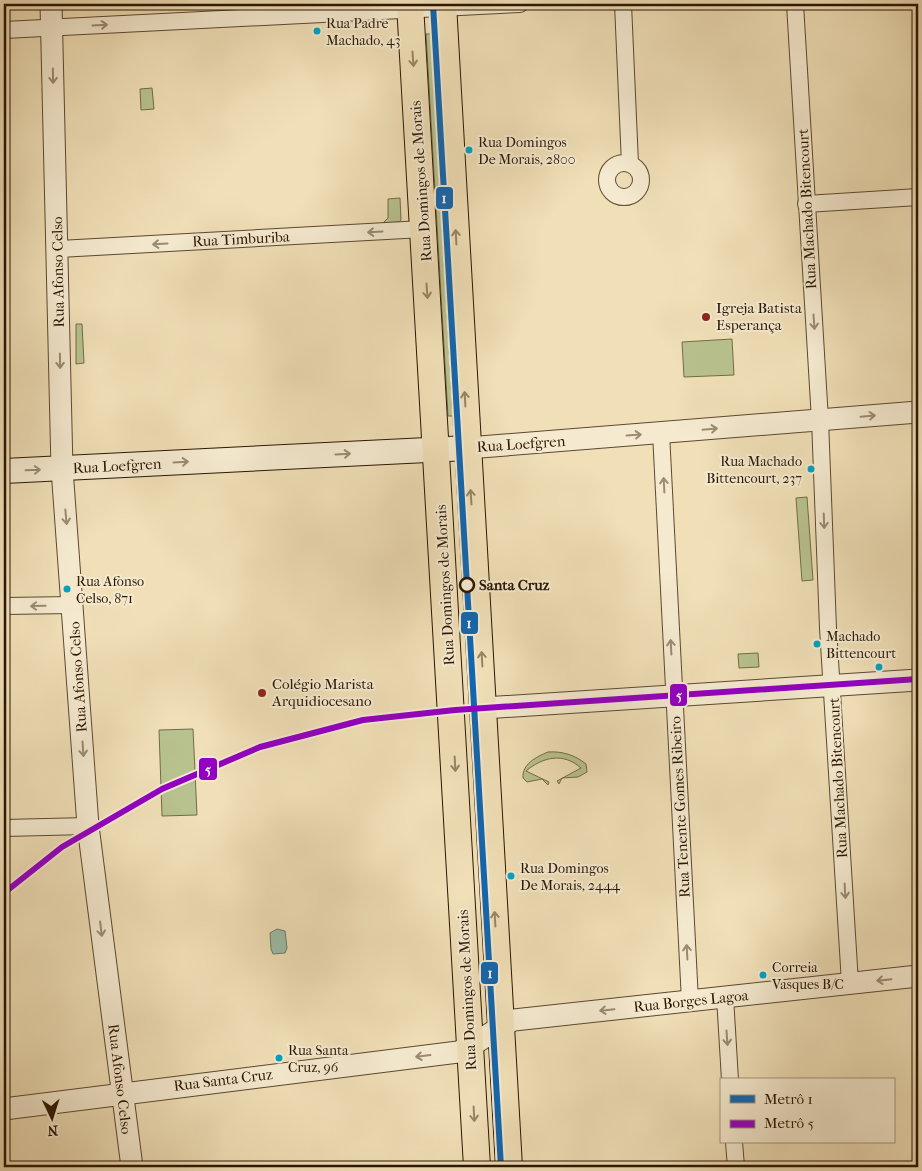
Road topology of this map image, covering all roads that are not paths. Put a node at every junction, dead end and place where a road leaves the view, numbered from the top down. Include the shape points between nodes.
1 (51, 4) edge
2 (520, 4) edge
3 (623, 4) edge
4 (795, 4) edge
5 (443, 6) edge
6 (410, 7) edge
7 (52, 27) junction
8 (4, 30) edge
9 (630, 164) dead end
10 (918, 197) edge
11 (806, 204) junction
12 (423, 229) junction
13 (59, 249) junction
14 (918, 412) edge
15 (820, 420) junction
16 (661, 433) junction
17 (468, 448) junction
18 (437, 449) junction
19 (62, 469) junction
20 (4, 471) edge
21 (73, 605) junction
22 (4, 606) edge
23 (918, 680) edge
24 (832, 686) junction
25 (674, 696) junction
26 (484, 708) junction
27 (88, 826) junction
28 (4, 828) edge
29 (918, 976) edge
30 (850, 984) junction
31 (725, 997) junction
32 (690, 1001) junction
33 (500, 1026) junction
34 (470, 1047) junction
35 (730, 1078) edge
36 (121, 1093) junction
37 (4, 1109) edge
38 (734, 1144) edge
39 (132, 1167) edge
40 (478, 1167) edge
41 (509, 1167) edge
42 (736, 1167) edge

1 - 7 street, Rua Afonso Celso
2 - 5 street
3 - 9 street
4 - 11 street, Rua Machado Bitencourt
5 - 6 street
17 -> 5 main road, Rua Domingos de Morais
7 -> 6 street
6 -> 12 main road, Rua Domingos de Morais
7 - 8 street
7 -> 13 street, Rua Afonso Celso
10 - 11 street
11 -> 15 street, Rua Machado Bitencourt
12 -> 13 street, Rua Timburiba
12 -> 18 main road, Rua Domingos de Morais
13 -> 19 street, Rua Afonso Celso
15 -> 14 street, Rua Loefgren
16 -> 15 street, Rua Loefgren
15 -> 24 street, Rua Machado Bitencourt
17 -> 16 street, Rua Loefgren
25 -> 16 street, Rua Tenente Gomes Ribeiro
17 - 18 main road, Rua Loefgren
26 -> 17 main road, Rua Domingos de Morais
19 -> 18 main road, Rua Loefgren
18 -> 34 main road, Rua Domingos de Morais
20 -> 19 main road, Rua Loefgren
19 -> 21 street, Rua Afonso Celso
21 -> 22 street
21 -> 27 street, Rua Afonso Celso
23 - 24 street
24 - 25 street
24 -> 30 street, Rua Machado Bitencourt
25 - 26 street
32 -> 25 street, Rua Tenente Gomes Ribeiro
33 -> 26 main road, Rua Domingos de Morais
27 - 28 street
27 -> 36 street, Rua Afonso Celso
29 -> 30 street, Rua Borges Lagoa
30 - 31 street, Rua Borges Lagoa
31 - 32 street, Rua Borges Lagoa
31 -> 35 street
32 -> 33 street, Rua Borges Lagoa via 514,1020
33 - 34 street, Rua Borges Lagoa
33 - 41 main road, Rua Domingos de Morais
34 -> 36 street, Rua Santa Cruz via 458,1052
34 -> 40 main road, Rua Domingos de Morais
36 - 37 street, Rua Santa Cruz
36 - 39 street, Rua Afonso Celso
38 - 42 street

